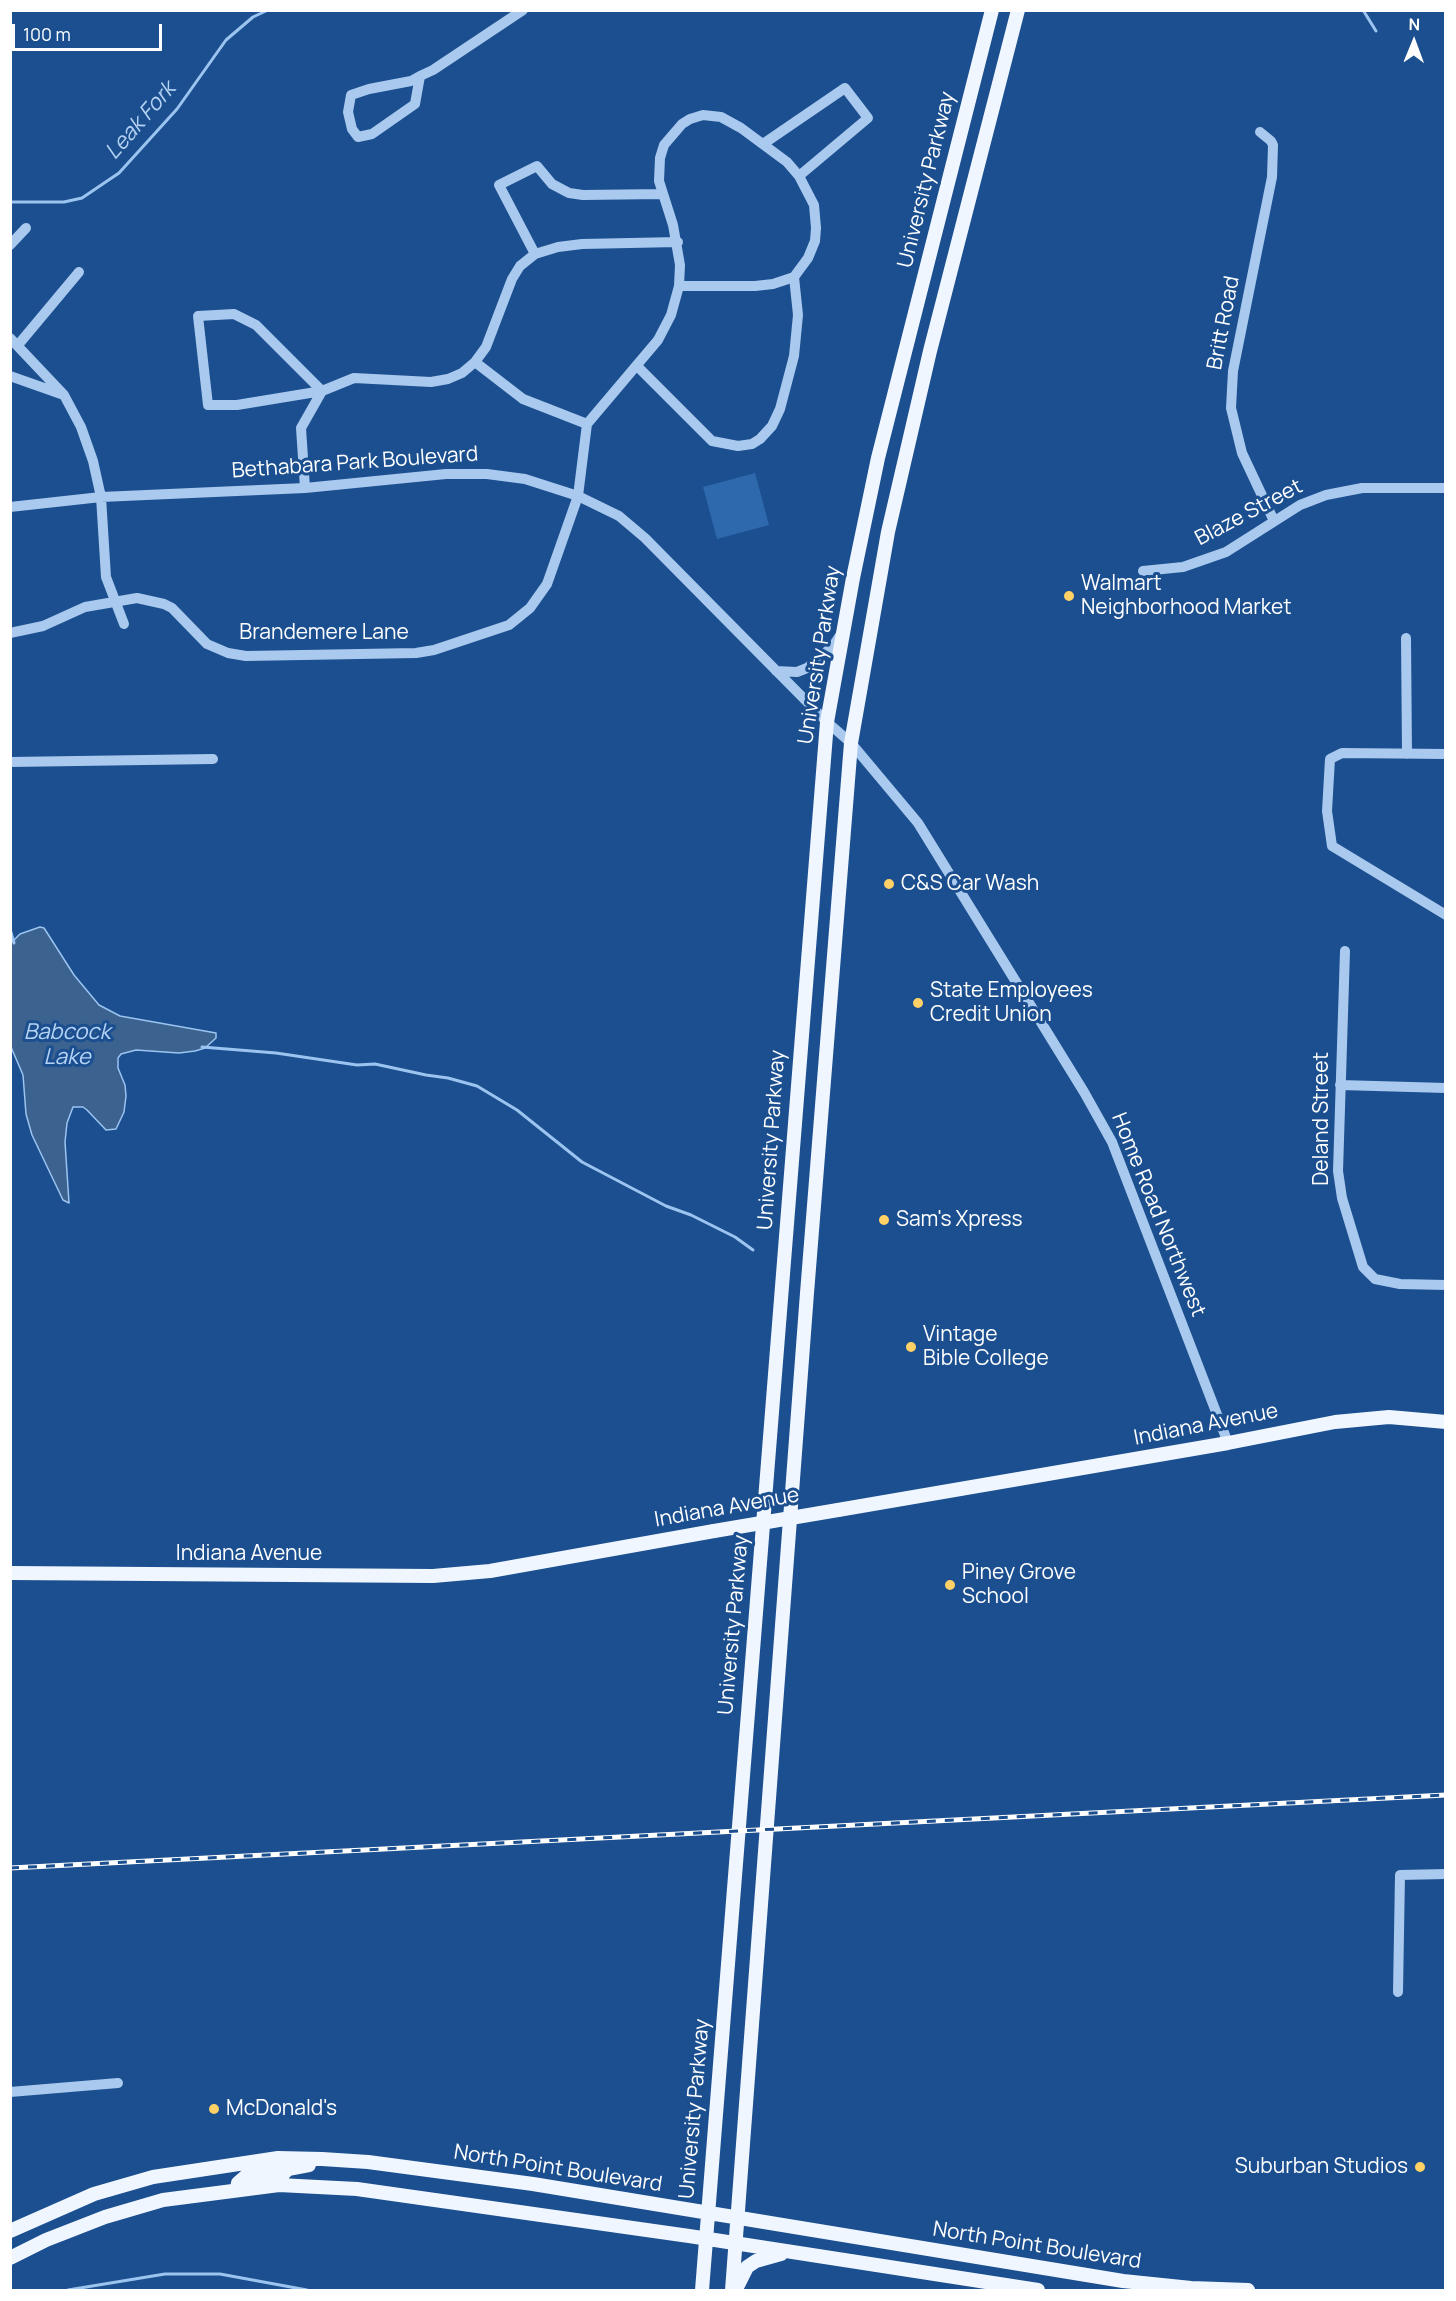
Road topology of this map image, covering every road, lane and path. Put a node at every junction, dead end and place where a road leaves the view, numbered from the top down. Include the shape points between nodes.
1 (523, 10) edge
2 (992, 10) edge
3 (1018, 10) edge
4 (420, 76) junction
5 (1260, 132) dead end
6 (763, 144) junction
7 (799, 176) junction
8 (663, 194) junction
9 (26, 228) dead end
10 (678, 242) junction
11 (10, 245) edge
12 (535, 254) junction
13 (79, 272) dead end
14 (794, 277) junction
15 (679, 286) junction
16 (14, 341) edge
17 (475, 362) junction
18 (637, 366) junction
19 (10, 376) edge
20 (322, 391) junction
21 (64, 395) junction
22 (587, 424) junction
23 (305, 488) junction
24 (1446, 488) edge
25 (578, 496) junction
26 (101, 497) junction
27 (10, 507) edge
28 (1274, 521) junction
29 (1143, 571) dead end
30 (114, 601) junction
31 (124, 624) dead end
32 (844, 629) junction
33 (10, 633) edge
34 (1406, 638) dead end
35 (776, 671) junction
36 (827, 722) junction
37 (851, 743) junction
38 (1407, 753) junction
39 (1446, 754) edge
40 (213, 759) dead end
41 (10, 762) edge
42 (1446, 915) edge
43 (1345, 951) dead end
44 (1340, 1085) junction
45 (1446, 1088) edge
46 (1446, 1284) edge
47 (1446, 1422) edge
48 (1228, 1443) junction
49 (10, 1573) edge
50 (1446, 1874) edge
51 (1398, 1992) dead end
52 (118, 2083) dead end
53 (10, 2092) edge
54 (278, 2158) junction
55 (322, 2159) junction
56 (279, 2185) junction
57 (237, 2189) junction
58 (708, 2214) junction
59 (739, 2218) junction
60 (10, 2231) edge
61 (706, 2239) junction
62 (736, 2244) junction
63 (791, 2252) junction
64 (10, 2258) edge
65 (702, 2290) edge
66 (733, 2290) edge
67 (1038, 2290) edge
68 (1248, 2290) edge

1 - 4 street
2 - 32 main road, University Parkway via 878,458
3 - 37 main road via 888,532
4 - 4 street via 351,95 348,112 358,137 372,134 415,104
5 - 28 street, Britt Road via 1273,145 1272,177 1233,371 1232,408 1242,453
6 - 7 street
6 - 7 street via 845,88 868,118
6 - 8 street via 721,117 703,115 690,119 664,145 658,172
7 - 14 street via 814,205 816,228 812,250
8 - 10 street
8 - 12 street via 569,193 552,184 537,166 499,185
9 - 11 street
10 - 12 street via 582,244
10 - 15 street
12 - 17 street via 520,266 486,347
13 - 16 street
14 - 15 street via 755,286
14 - 18 street via 798,315 794,356 772,426 752,444 738,447 712,441
15 - 18 street via 663,332
16 - 21 street
17 - 20 street via 462,373 440,381 354,378
17 - 22 street via 523,399
18 - 22 street
19 - 21 street
20 - 20 street via 256,325 234,314 198,316 208,405 237,405
20 - 23 street via 301,428
21 - 26 street via 88,444
22 - 25 street, Brandemere Lane
23 - 25 street, Bethabara Park Boulevard via 446,474 487,474 525,479
23 - 26 street, Bethabara Park Boulevard
24 - 28 street, Blaze Street via 1362,488 1326,495
25 - 30 street, Brandemere Lane via 547,585 530,608 509,626 434,650 246,656 207,644 164,604 137,598
25 - 35 street, Bethabara Park Boulevard via 619,516 645,538
26 - 27 street, Bethabara Park Boulevard
26 - 30 street via 104,564
28 - 29 street, Blaze Street via 1226,552 1183,567
30 - 31 street
30 - 33 street, Brandemere Lane via 72,611 43,626
32 - 35 street via 833,646 807,668 797,672
32 - 36 main road, University Parkway
34 - 38 street
35 - 36 street, Bethabara Park Boulevard
36 - 37 street, Home Road Northwest
36 - 58 main road, University Parkway
37 - 48 street, Home Road Northwest via 918,823 1112,1142
37 - 59 main road
38 - 39 street
38 - 42 street via 1342,753 1329,759 1327,811 1332,846
40 - 41 street
43 - 44 street, Deland Street
44 - 45 street
44 - 46 street, Deland Street via 1340,1189 1363,1267 1375,1279 1400,1284
47 - 48 main road, Indiana Avenue via 1371,1417
48 - 49 main road, Indiana Avenue, bridge via 490,1570 433,1576
50 - 51 street via 1400,1875
52 - 53 street
54 - 55 main road, North Point Boulevard
54 - 57 main road via 272,2172 246,2176
54 - 60 main road, North Point Boulevard via 153,2177 94,2194
55 - 56 main road via 315,2165 288,2169
55 - 58 main road, North Point Boulevard via 533,2184
56 - 57 main road, North Point Boulevard
56 - 61 main road, North Point Boulevard via 357,2189
57 - 64 main road, North Point Boulevard via 163,2200 105,2217
58 - 59 main road, North Point Boulevard
58 - 61 main road, University Parkway
59 - 62 main road
59 - 68 main road, North Point Boulevard via 1123,2281
61 - 62 main road, North Point Boulevard
61 - 65 main road, University Parkway
62 - 63 main road, North Point Boulevard
62 - 66 main road
63 - 66 main road via 756,2261 747,2267
63 - 67 main road, North Point Boulevard

